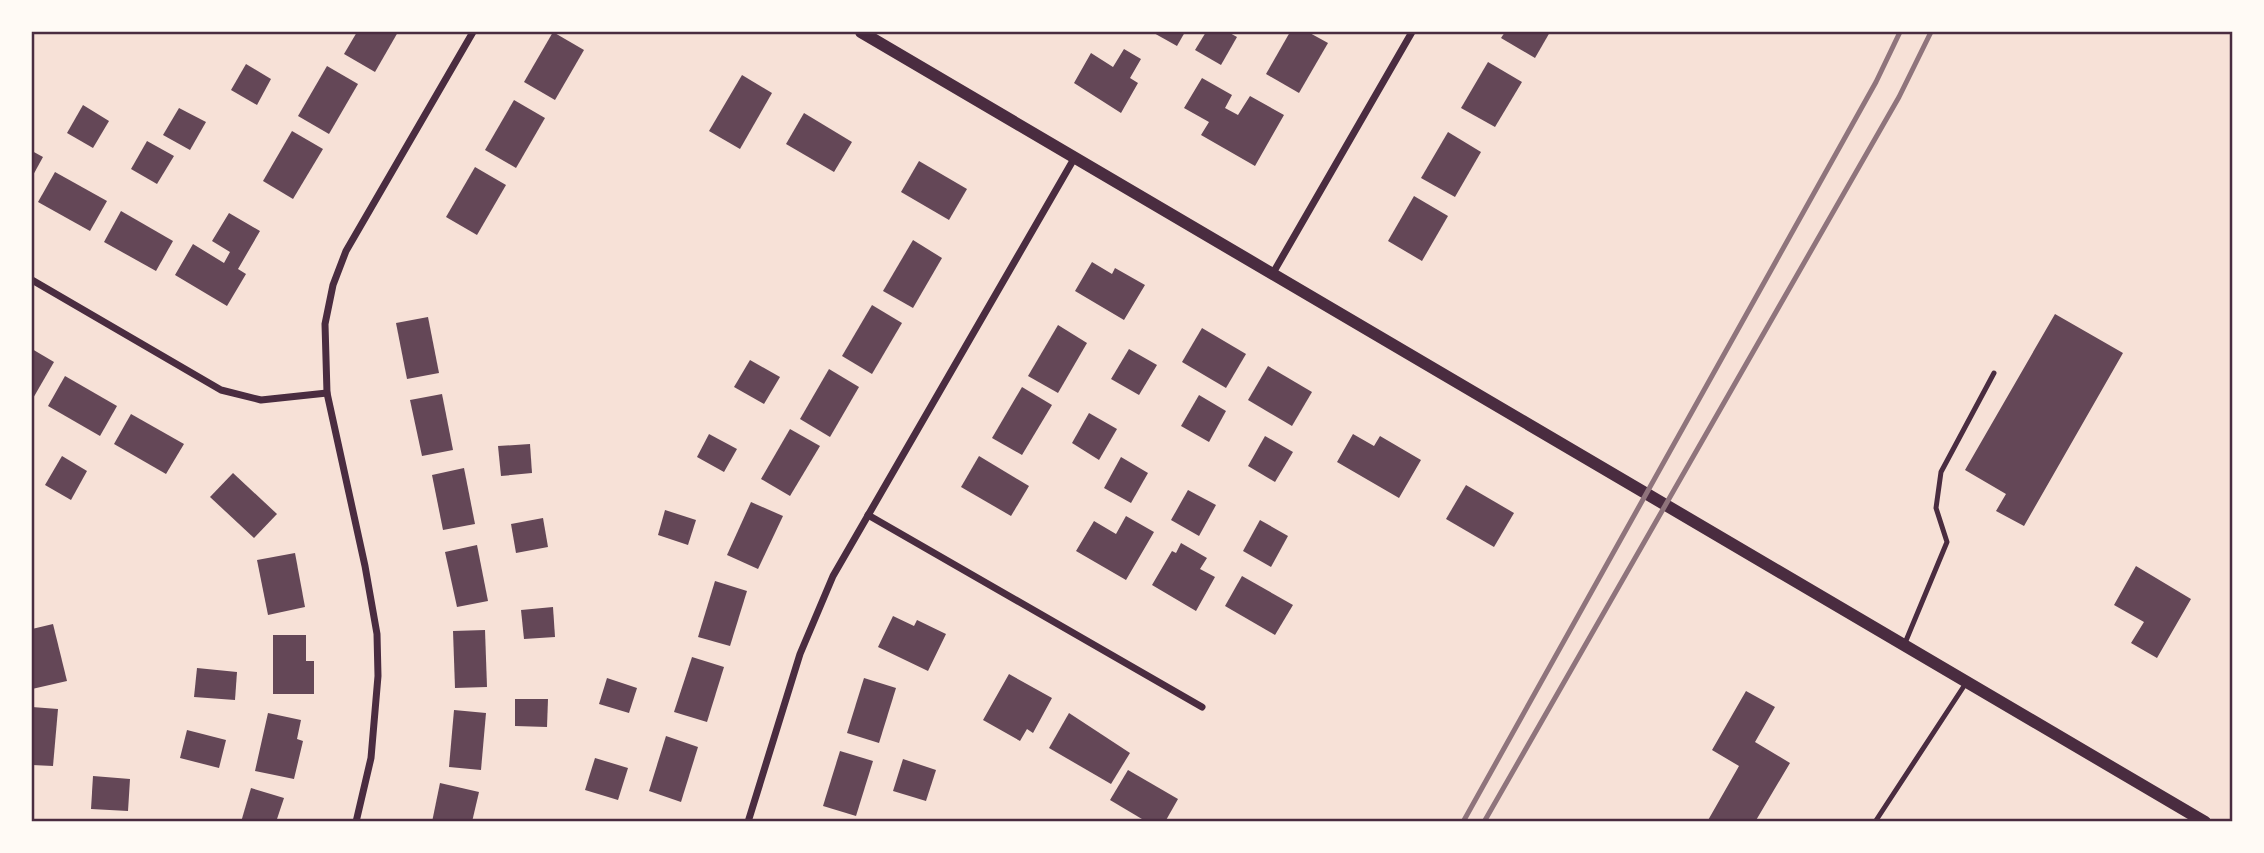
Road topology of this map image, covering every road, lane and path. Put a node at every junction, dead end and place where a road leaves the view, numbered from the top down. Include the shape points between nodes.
1 (473, 32) edge
2 (861, 32) edge
3 (1412, 32) edge
4 (1076, 156) junction
5 (1273, 273) junction
6 (32, 280) edge
7 (1994, 373) dead end
8 (327, 393) junction
9 (867, 515) junction
10 (1903, 646) junction
11 (1966, 683) junction
12 (1202, 707) dead end
13 (356, 821) edge
14 (748, 821) edge
15 (1875, 821) edge
16 (2205, 821) edge

1 - 8 street via 346,251 325,324
2 - 4 street
3 - 5 street
4 - 5 street
4 - 9 street
5 - 10 street
6 - 8 street via 221,390 261,400
7 - 10 lane via 1941,472 1936,508 1947,542
8 - 13 street via 377,634 376,716
9 - 12 street
9 - 14 street via 814,615
10 - 11 street
11 - 15 lane
11 - 16 street

